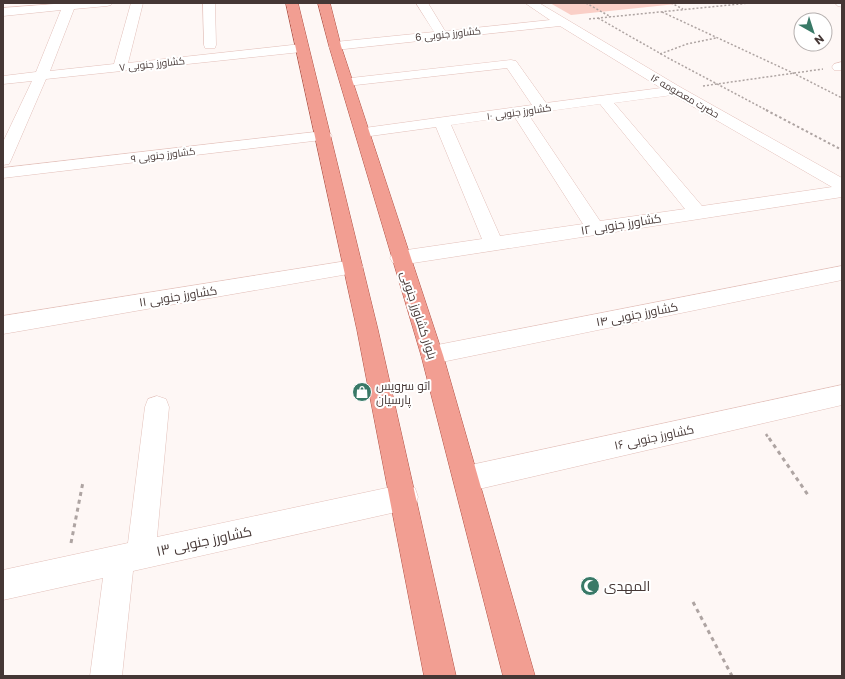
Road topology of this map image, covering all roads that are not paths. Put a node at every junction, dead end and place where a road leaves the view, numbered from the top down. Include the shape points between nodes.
1 (107, 3) edge
2 (136, 3) edge
3 (209, 3) edge
4 (292, 3) edge
5 (324, 3) edge
6 (422, 3) edge
7 (531, 3) edge
8 (69, 6) junction
9 (3, 12) edge
10 (562, 22) junction
11 (442, 35) junction
12 (210, 45) dead end
13 (335, 46) junction
14 (301, 48) junction
15 (120, 68) junction
16 (41, 76) junction
17 (3, 80) edge
18 (347, 82) junction
19 (675, 90) junction
20 (604, 100) junction
21 (542, 108) junction
22 (519, 112) junction
23 (442, 122) junction
24 (362, 132) junction
25 (324, 136) junction
26 (3, 160) edge
27 (3, 174) edge
28 (842, 185) edge
29 (842, 191) edge
30 (698, 213) junction
31 (595, 228) junction
32 (494, 244) junction
33 (400, 258) junction
34 (353, 267) junction
35 (842, 272) edge
36 (4, 327) edge
37 (432, 355) junction
38 (842, 395) edge
39 (157, 407) dead end
40 (466, 479) junction
41 (405, 497) junction
42 (131, 557) junction
43 (3, 585) edge
44 (106, 676) edge
45 (440, 676) edge
46 (519, 676) edge

1 - 8 street
2 - 15 street
3 - 12 street
4 - 14 main road
5 - 13 main road, بلوار کشاورز جنوبی
6 - 11 street
7 - 10 street, حضرت معصومه ۱۶
8 - 9 street
8 - 16 street
10 - 11 street, کشاورز جنوبی 6
10 - 19 street, حضرت معصومه ۱۶
11 - 13 street, کشاورز جنوبی 6
13 - 18 main road, بلوار کشاورز جنوبی
14 - 15 street, کشاورز جنوبی ۷
14 - 25 main road
15 - 16 street, کشاورز جنوبی ۷
16 - 17 street, کشاورز جنوبی ۷
16 - 26 street
18 - 21 street via 512,64
18 - 24 main road, بلوار کشاورز جنوبی
19 - 20 street, کشاورز جنوبی ۱۰
19 - 28 street, حضرت معصومه ۱۶
20 - 21 street, کشاورز جنوبی ۱۰
20 - 30 street
21 - 22 street, کشاورز جنوبی ۱۰
22 - 23 street, کشاورز جنوبی ۱۰
22 - 31 street
23 - 24 street, کشاورز جنوبی ۱۰
23 - 32 street
24 - 33 main road, بلوار کشاورز جنوبی
25 - 27 street, کشاورز جنوبی ۹
25 - 34 main road
29 - 30 street, کشاورز جنوبی ۱۲
30 - 31 street, کشاورز جنوبی ۱۲
31 - 32 street, کشاورز جنوبی ۱۲
32 - 33 street, کشاورز جنوبی ۱۲
33 - 37 main road, بلوار کشاورز جنوبی
34 - 36 street, کشاورز جنوبی ۱۱
34 - 41 main road
35 - 37 street, کشاورز جنوبی ۱۴
37 - 40 main road, بلوار کشاورز جنوبی
38 - 40 street, کشاورز جنوبی ۱۶
39 - 42 street
40 - 46 main road, بلوار کشاورز جنوبی
41 - 42 street, کشاورز جنوبی ۱۳
41 - 45 main road
42 - 43 street, کشاورز جنوبی ۱۳
42 - 44 street

